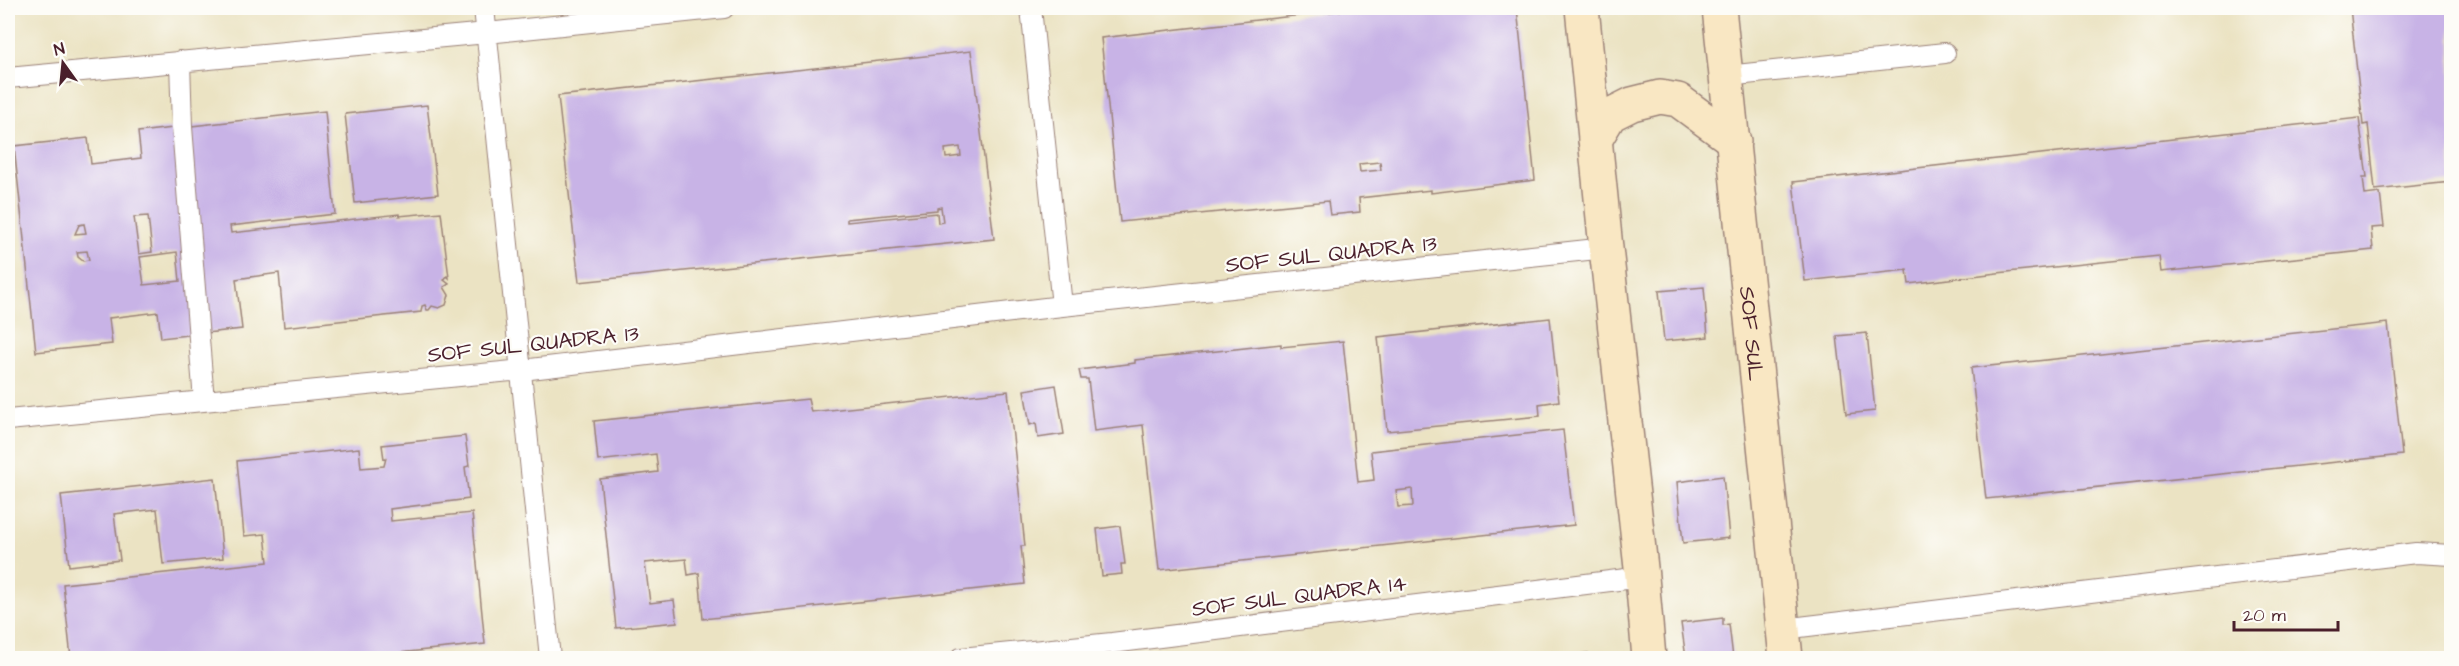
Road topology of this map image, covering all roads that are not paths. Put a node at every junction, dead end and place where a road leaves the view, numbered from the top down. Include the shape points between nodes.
1 (484, 8) edge
2 (724, 8) edge
3 (1031, 8) edge
4 (1582, 8) edge
5 (1719, 8) edge
6 (486, 33) junction
7 (1945, 52) dead end
8 (180, 62) junction
9 (1727, 76) junction
10 (8, 78) edge
11 (1595, 140) junction
12 (1734, 141) junction
13 (1606, 248) junction
14 (1062, 306) junction
15 (522, 370) junction
16 (204, 401) junction
17 (8, 420) edge
18 (2451, 555) edge
19 (1642, 577) junction
20 (1785, 644) edge
21 (1113, 650) edge
22 (550, 658) edge
23 (961, 658) edge
24 (1649, 658) edge

1 - 6 lane
2 - 6 lane
3 - 14 lane
4 - 11 street
5 - 9 street, SOF SUL
6 - 8 lane
6 - 15 lane
7 - 9 lane
8 - 10 lane
8 - 16 lane
9 - 12 street, SOF SUL
11 - 12 street via 1610,116 1632,104 1660,97 1678,100
11 - 13 street
12 - 20 street, SOF SUL
13 - 14 lane, SOF SUL QUADRA 13
13 - 19 street
14 - 15 lane, SOF SUL QUADRA 13
15 - 16 lane, SOF SUL QUADRA 13
15 - 22 lane
16 - 17 lane, SOF SUL QUADRA 13
18 - 20 lane via 2416,553
19 - 21 lane, SOF SUL QUADRA 14
19 - 24 street
21 - 23 lane, SOF SUL QUADRA 14

